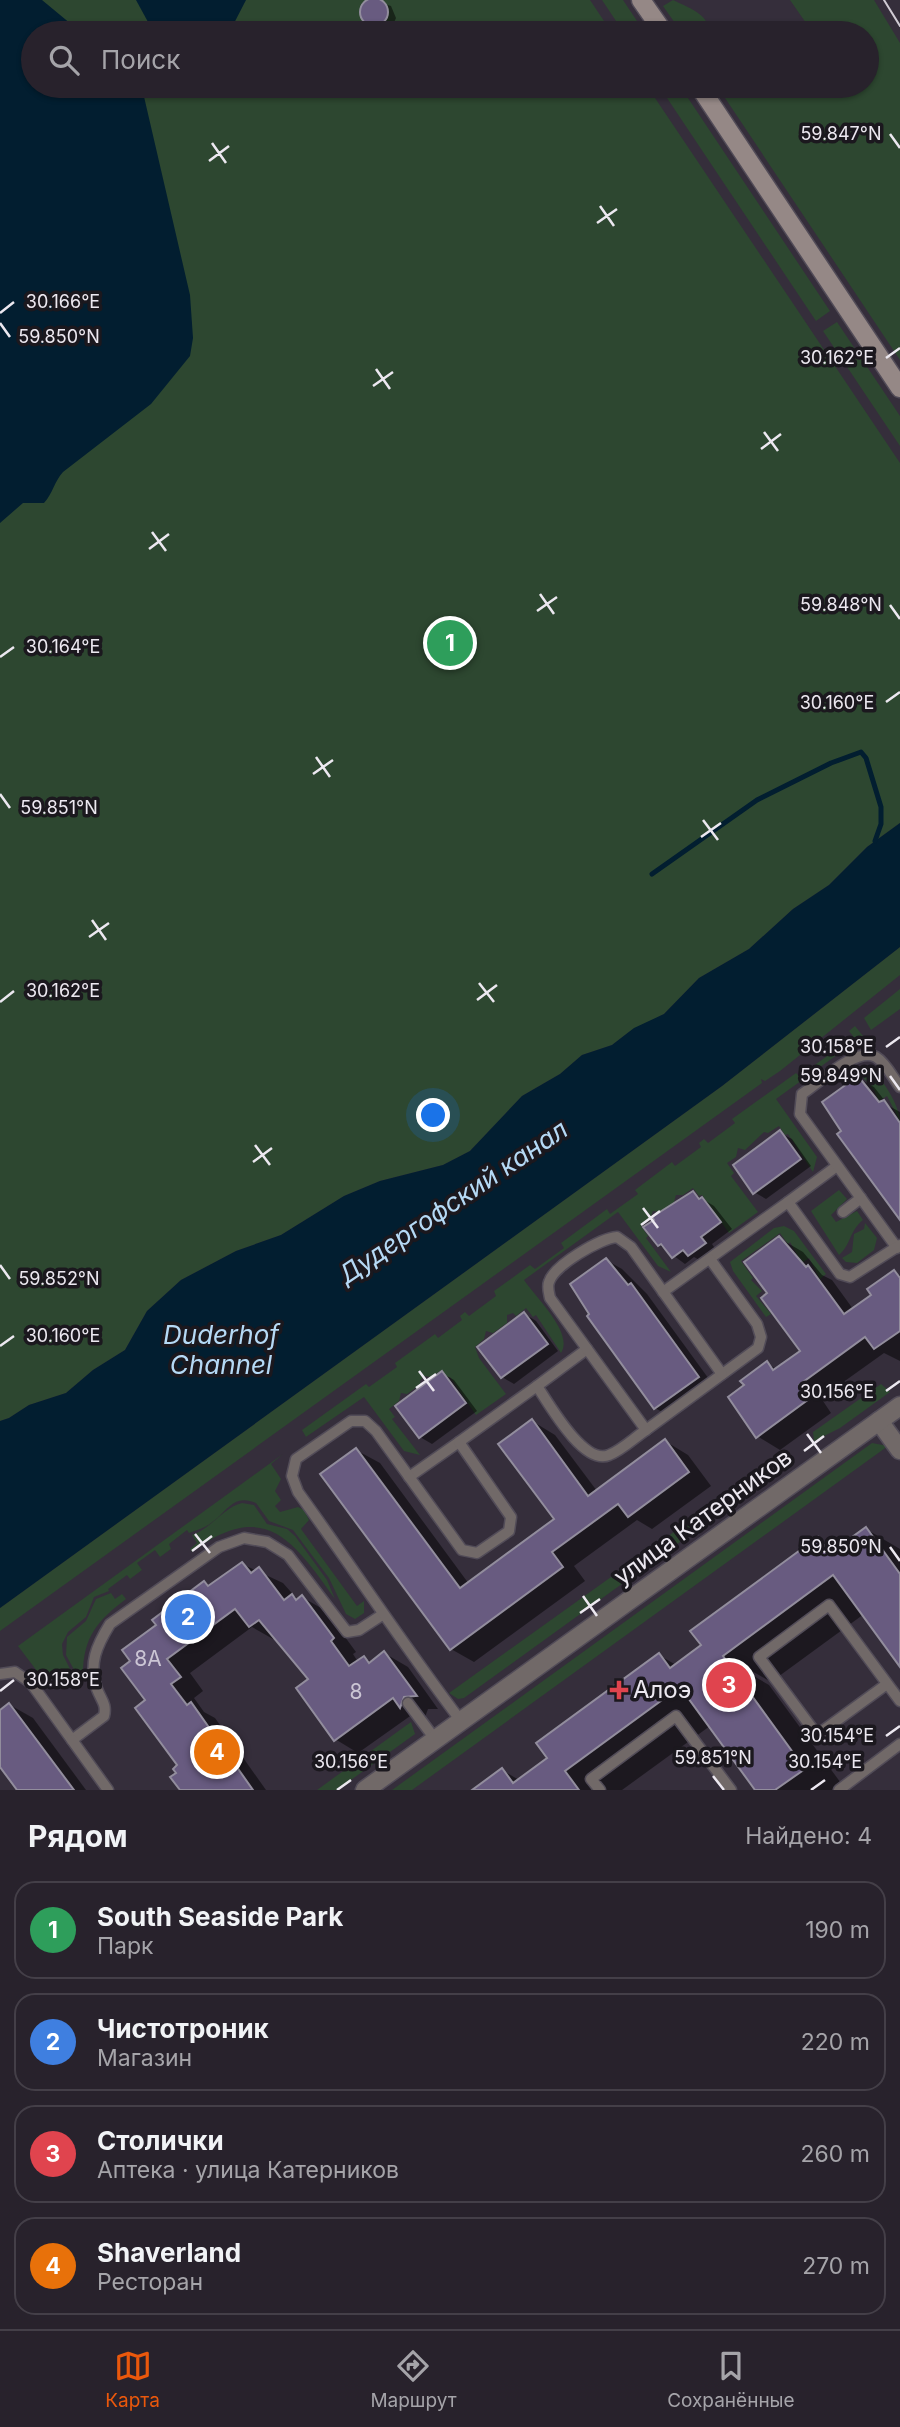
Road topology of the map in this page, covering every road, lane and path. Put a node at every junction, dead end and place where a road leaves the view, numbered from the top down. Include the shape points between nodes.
1 (642, 0) edge
2 (656, 21) edge
3 (707, 98) edge
4 (900, 388) edge
5 (900, 1087) edge
6 (837, 1166) junction
7 (861, 1198) junction
8 (788, 1202) junction
9 (843, 1212) dead end
10 (898, 1246) edge
11 (710, 1259) junction
12 (663, 1292) junction
13 (587, 1349) junction
14 (722, 1374) junction
15 (537, 1386) junction
16 (900, 1406) edge
17 (879, 1421) junction
18 (646, 1430) junction
19 (458, 1442) junction
20 (900, 1450) edge
21 (409, 1477) junction
22 (382, 1615) junction
23 (0, 1674) edge
24 (887, 1684) junction
25 (900, 1701) edge
26 (408, 1703) dead end
27 (461, 1721) junction
28 (72, 1740) junction
29 (435, 1740) junction
30 (900, 1744) edge
31 (844, 1789) edge
32 (108, 1790) edge
33 (365, 1790) edge
34 (600, 1790) edge
35 (731, 1790) edge

1 - 2 street
3 - 4 street
5 - 6 lane via 879,1059 868,1053 856,1056 802,1094 800,1114
6 - 7 lane
6 - 8 lane
7 - 9 lane
7 - 10 lane
8 - 10 lane via 840,1274 860,1273
8 - 11 lane
11 - 12 lane
11 - 14 lane via 757,1324 761,1337 758,1348
12 - 13 lane via 631,1247 617,1237 603,1238 554,1273 548,1284 550,1298
12 - 14 lane
13 - 15 lane
13 - 18 lane
14 - 18 lane
15 - 18 lane via 582,1448 594,1457 607,1457
15 - 19 lane
16 - 17 street, улица Катерников
17 - 20 street
17 - 27 street, улица Катерников
19 - 21 lane
19 - 21 lane via 511,1517 509,1531 477,1553 461,1550
21 - 22 lane via 365,1421 351,1421 296,1459 292,1476 298,1492 374,1596
22 - 27 lane
22 - 28 lane via 347,1632 282,1549 260,1540 230,1541 110,1624 93,1659 93,1677 106,1707 104,1716
23 - 28 lane via 15,1671 31,1683
24 - 24 lane via 829,1605 759,1657 817,1735
24 - 25 lane
26 - 29 lane
27 - 29 street, улица Катерников
28 - 32 lane
29 - 33 street, улица Катерников
30 - 31 lane
34 - 35 lane via 592,1779 676,1716

